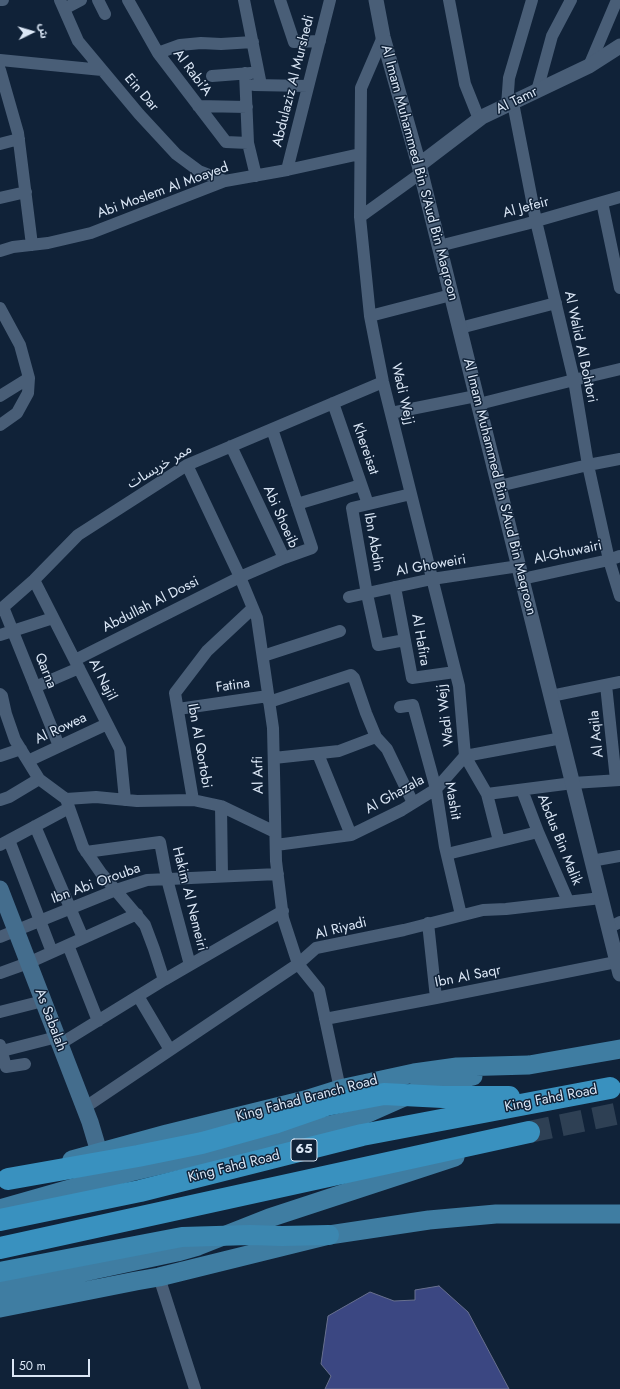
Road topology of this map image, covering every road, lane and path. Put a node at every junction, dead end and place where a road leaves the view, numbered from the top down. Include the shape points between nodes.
1 (81, 0) edge
2 (98, 0) edge
3 (128, 0) edge
4 (244, 0) edge
5 (280, 0) edge
6 (330, 0) edge
7 (376, 0) edge
8 (449, 0) edge
9 (532, 0) edge
10 (571, 0) edge
11 (617, 0) edge
12 (62, 5) edge
13 (105, 14) dead end
14 (383, 37) junction
15 (320, 41) junction
16 (253, 42) junction
17 (620, 46) edge
18 (158, 53) junction
19 (0, 60) edge
20 (589, 66) junction
21 (0, 70) edge
22 (102, 70) junction
23 (259, 72) junction
24 (212, 76) dead end
25 (245, 79) junction
26 (261, 85) junction
27 (308, 86) junction
28 (537, 91) junction
29 (4, 97) edge
30 (510, 104) junction
31 (198, 106) junction
32 (247, 107) junction
33 (479, 119) junction
34 (19, 139) junction
35 (248, 143) junction
36 (0, 144) edge
37 (360, 154) junction
38 (420, 169) junction
39 (287, 170) junction
40 (256, 176) junction
41 (225, 181) junction
42 (26, 192) junction
43 (620, 197) edge
44 (0, 198) edge
45 (602, 202) junction
46 (360, 216) junction
47 (536, 221) junction
48 (32, 245) junction
49 (439, 246) junction
50 (0, 251) edge
51 (620, 288) edge
52 (451, 295) junction
53 (556, 303) junction
54 (0, 308) edge
55 (370, 316) junction
56 (5, 327) edge
57 (460, 328) junction
58 (620, 369) edge
59 (29, 378) junction
60 (574, 380) junction
61 (383, 382) junction
62 (0, 396) edge
63 (477, 400) junction
64 (333, 403) junction
65 (391, 413) junction
66 (0, 425) edge
67 (272, 429) junction
68 (231, 446) junction
69 (620, 459) edge
70 (187, 465) junction
71 (588, 465) junction
72 (361, 485) junction
73 (499, 486) junction
74 (411, 494) junction
75 (297, 504) junction
76 (368, 504) junction
77 (284, 558) junction
78 (615, 558) edge
79 (520, 572) junction
80 (240, 577) junction
81 (432, 579) junction
82 (34, 580) junction
83 (395, 587) junction
84 (367, 594) junction
85 (620, 596) edge
86 (349, 597) dead end
87 (2, 608) edge
88 (253, 608) junction
89 (53, 618) junction
90 (13, 631) junction
91 (340, 631) dead end
92 (0, 635) edge
93 (405, 640) junction
94 (262, 656) junction
95 (77, 664) junction
96 (455, 672) junction
97 (620, 682) edge
98 (606, 685) junction
99 (35, 687) junction
100 (0, 694) edge
101 (551, 696) junction
102 (269, 699) junction
103 (400, 707) dead end
104 (178, 708) junction
105 (3, 715) edge
106 (107, 724) junction
107 (376, 737) junction
108 (562, 738) junction
109 (59, 746) junction
110 (21, 749) junction
111 (318, 754) junction
112 (0, 756) edge
113 (465, 756) junction
114 (274, 758) junction
115 (28, 761) junction
116 (39, 780) junction
117 (618, 780) edge
118 (573, 783) junction
119 (436, 789) junction
120 (522, 790) junction
121 (487, 794) junction
122 (0, 800) edge
123 (125, 800) junction
124 (194, 800) junction
125 (413, 803) junction
126 (67, 804) junction
127 (221, 806) junction
128 (35, 826) junction
129 (276, 832) junction
130 (538, 832) junction
131 (352, 835) junction
132 (498, 841) junction
133 (4, 842) edge
134 (276, 845) junction
135 (86, 852) junction
136 (447, 854) junction
137 (620, 856) edge
138 (591, 861) junction
139 (278, 874) junction
140 (222, 876) junction
141 (167, 879) junction
142 (0, 889) edge
143 (116, 890) junction
144 (601, 898) junction
145 (568, 902) junction
146 (71, 908) junction
147 (283, 911) junction
148 (136, 914) junction
149 (461, 915) junction
150 (40, 921) junction
151 (428, 923) junction
152 (614, 925) edge
153 (16, 931) junction
154 (0, 937) edge
155 (84, 938) junction
156 (68, 945) junction
157 (52, 952) junction
158 (28, 963) junction
159 (298, 964) junction
160 (190, 965) junction
161 (618, 968) edge
162 (0, 973) edge
163 (164, 980) junction
164 (138, 996) junction
165 (436, 998) junction
166 (43, 1001) junction
167 (0, 1012) edge
168 (325, 1019) junction
169 (98, 1021) junction
170 (58, 1040) junction
171 (1, 1048) edge
172 (620, 1049) edge
173 (170, 1050) junction
174 (26, 1064) dead end
175 (529, 1064) junction
176 (340, 1089) junction
177 (84, 1108) junction
178 (529, 1132) joint
179 (99, 1152) junction
180 (4, 1180) edge
181 (0, 1209) edge
182 (620, 1214) edge
183 (0, 1220) edge
184 (329, 1235) junction
185 (0, 1248) edge
186 (0, 1272) edge
187 (159, 1277) junction
188 (0, 1290) edge
189 (0, 1308) edge
190 (195, 1389) edge

1 - 12 street
2 - 13 street
3 - 18 street, Al Rabi'A
4 - 16 street
5 - 15 street via 294,42
6 - 15 street, Abdulaziz Al Murshedi
7 - 14 street, Al Imam Muhammed Bin S'Aud Bin Maqroon
8 - 33 street via 465,84
9 - 30 street, Al Walid Al Bohtori via 509,78
10 - 28 street via 552,36
11 - 20 street
12 - 22 street, Ein Dar via 78,41
14 - 37 street, Wadi Wejj via 361,88
14 - 38 street, Al Imam Muhammed Bin S'Aud Bin Maqroon
15 - 27 street, Abdulaziz Al Murshedi
16 - 18 street via 180,45
16 - 23 street
17 - 20 street, Al Tamr
18 - 31 street, Al Rabi'A
19 - 22 street
20 - 28 street, Al Tamr
21 - 29 street
22 - 41 street, Ein Dar via 176,154 199,171
23 - 25 street
23 - 26 street
24 - 25 street
25 - 26 street
25 - 32 street
26 - 27 street
27 - 39 street, Abdulaziz Al Murshedi
28 - 30 street, Al Tamr
29 - 34 street
30 - 33 street, Al Tamr
30 - 47 street, Al Walid Al Bohtori
31 - 32 street
31 - 35 street, Al Rabi'A via 226,142
32 - 35 street
33 - 38 street, Al Tamr
34 - 36 street
34 - 42 street
35 - 40 street
37 - 39 street, Abi Moslem Al Moayed
37 - 46 street, Wadi Wejj
38 - 46 street
38 - 49 street, Al Imam Muhammed Bin S'Aud Bin Maqroon
39 - 40 street, Abi Moslem Al Moayed
40 - 41 street, Abi Moslem Al Moayed
41 - 48 street, Abi Moslem Al Moayed via 91,233
42 - 44 street
42 - 48 street
43 - 45 street, Al Jefeir
45 - 47 street, Al Jefeir
45 - 51 street
46 - 55 street, Wadi Wejj
47 - 49 street, Al Jefeir
47 - 53 street, Al Walid Al Bohtori
48 - 50 street, Abi Moslem Al Moayed via 13,246
49 - 52 street, Al Imam Muhammed Bin S'Aud Bin Maqroon
52 - 55 street
52 - 57 street, Al Imam Muhammed Bin S'Aud Bin Maqroon
53 - 57 street
53 - 60 street, Al Walid Al Bohtori
54 - 56 street
55 - 61 street, Wadi Wejj
56 - 59 street via 20,345
57 - 63 street, Al Imam Muhammed Bin S'Aud Bin Maqroon
58 - 60 street
59 - 62 street
59 - 66 street via 28,393 16,413
60 - 63 street
60 - 71 street, Al Walid Al Bohtori
61 - 64 street, ممر خريسات
61 - 65 street, Wadi Wejj
63 - 65 street
63 - 73 street, Al Imam Muhammed Bin S'Aud Bin Maqroon
64 - 67 street, ممر خريسات
64 - 72 street, Khereisat
65 - 74 street, Wadi Wejj
67 - 68 street, ممر خريسات
67 - 75 street
68 - 70 street, ممر خريسات
68 - 77 street, Abi Shoeib
69 - 71 street
70 - 80 street, Al Arfi
70 - 82 street, ممر خريسات via 78,535
71 - 73 street
71 - 78 street, Al Walid Al Bohtori
72 - 75 street
72 - 76 street, Khereisat
73 - 79 street, Al Imam Muhammed Bin S'Aud Bin Maqroon
74 - 76 street, Ibn Abdin
74 - 81 street, Wadi Wejj
75 - 77 street via 312,548
76 - 84 street, Ibn Abdin via 352,508
77 - 80 street, Abi Shoeib
78 - 79 street, Al-Ghuwairi
78 - 85 street, Al Walid Al Bohtori
79 - 81 street, Al Ghoweiri
79 - 101 street, Al Imam Muhammed Bin S'Aud Bin Maqroon
80 - 88 street, Al Arfi
80 - 95 street, Abdullah Al Dossi
81 - 83 street, Al Ghoweiri
81 - 96 street, Wadi Wejj
82 - 87 street, ممر خريسات
82 - 89 street, Al Najil
83 - 84 street, Al Ghoweiri
83 - 93 street, Al Hafira
84 - 86 street, Al Ghoweiri
84 - 93 street via 378,645
87 - 90 street, Qarna
88 - 94 street, Al Arfi via 257,618
88 - 104 street, Ibn Al Qortobi via 207,651 175,693
89 - 90 street
89 - 95 street, Al Najil
90 - 92 street
90 - 99 street, Qarna
91 - 94 street
93 - 96 street, Al Hafira via 412,678
94 - 102 street, Al Arfi
95 - 99 street, Abdullah Al Dossi
95 - 106 street, Al Najil
96 - 113 street, Wadi Wejj via 459,686
97 - 98 street
98 - 101 street
98 - 117 street, Al Aqila
99 - 109 street, Qarna
100 - 105 street
101 - 108 street, Al Imam Muhammed Bin S'Aud Bin Maqroon
102 - 104 street, Fatina
102 - 107 street, Fatina via 351,675
102 - 114 street, Al Arfi
103 - 119 street, Mashit via 413,705
104 - 124 street, Ibn Al Qortobi
105 - 110 street
106 - 109 street, Al Rowea
106 - 123 street, Al Najil via 120,749
107 - 111 street via 340,751
107 - 125 street via 387,749
108 - 113 street
108 - 118 street, Al Imam Muhammed Bin S'Aud Bin Maqroon
109 - 115 street, Al Rowea
110 - 112 street
110 - 115 street
111 - 114 street
111 - 131 street
113 - 119 street, Al Ghazala
113 - 121 street
114 - 129 street, Al Arfi
115 - 116 street
116 - 122 street
116 - 126 street
117 - 118 street
118 - 120 street
118 - 138 street, Al Imam Muhammed Bin S'Aud Bin Maqroon
119 - 125 street, Al Ghazala
119 - 136 street, Mashit
120 - 121 street
120 - 130 street, Abdus Bin Malik
121 - 132 street
123 - 124 street
123 - 126 street via 96,796
124 - 127 street
125 - 131 street, Al Ghazala
126 - 128 street
126 - 135 street
127 - 129 street
127 - 140 street
128 - 133 street
128 - 146 street
129 - 134 street, Al Arfi
130 - 132 street
130 - 145 street, Abdus Bin Malik
131 - 134 street, Al Ghazala
132 - 136 street
133 - 150 street
134 - 139 street, Al Arfi
135 - 141 street, Hakim Al Nemeiri via 160,842
135 - 143 street
136 - 149 street, Mashit
137 - 138 street
138 - 144 street, Al Imam Muhammed Bin S'Aud Bin Maqroon
139 - 140 street, Ibn Abi Orouba
139 - 147 street, Al Arfi
140 - 141 street, Ibn Abi Orouba
141 - 143 street, Ibn Abi Orouba via 147,880
141 - 160 street, Hakim Al Nemeiri
142 - 153 main road, As Sabalah
143 - 146 street, Ibn Abi Orouba
143 - 148 street
144 - 145 street, Al Riyadi
144 - 152 street, Al Imam Muhammed Bin S'Aud Bin Maqroon
145 - 149 street, Al Riyadi via 483,910
146 - 150 street, Ibn Abi Orouba
146 - 155 street
147 - 159 street, Al Arfi
147 - 160 street
148 - 155 street
148 - 163 street via 145,925
149 - 151 street, Al Riyadi
150 - 153 street, Ibn Abi Orouba
150 - 157 street
151 - 159 street, Al Riyadi via 316,948
151 - 165 street
152 - 161 street, Al Imam Muhammed Bin S'Aud Bin Maqroon
153 - 154 street, Ibn Abi Orouba
153 - 158 main road, As Sabalah
155 - 156 street
156 - 157 street
156 - 169 street
157 - 158 street
158 - 162 street
158 - 166 main road, As Sabalah
159 - 168 street, Al Arfi via 319,990
159 - 173 street, Al Riyadi
160 - 163 street
161 - 165 street, Ibn Al Saqr
163 - 164 street
164 - 169 street
164 - 173 street
165 - 168 street, Ibn Al Saqr
166 - 167 street
166 - 170 main road, As Sabalah
168 - 176 street, Al Arfi
169 - 170 street
170 - 171 street
170 - 177 main road, As Sabalah
171 - 174 street via 6,1067
172 - 175 main road, King Fahad Branch Road
173 - 177 street, Al Riyadi
175 - 176 main road, King Fahad Branch Road via 457,1067 414,1073
175 - 181 main road via 432,1085 352,1120 130,1172
176 - 179 main road, King Fahad Branch Road
177 - 179 main road, As Sabalah
178 - 185 highway, King Fahd Road / 65
178 - 188 main road via 269,1218 198,1246
179 - 180 main road, King Fahad Branch Road
180 - 183 highway, King Fahd Road / 65 via 202,1143 268,1125 326,1105 384,1094 525,1097 610,1088 362,1135 140,1191
182 - 184 main road via 496,1214 429,1220
184 - 186 highway via 182,1237
184 - 187 main road
187 - 189 main road
187 - 190 street

